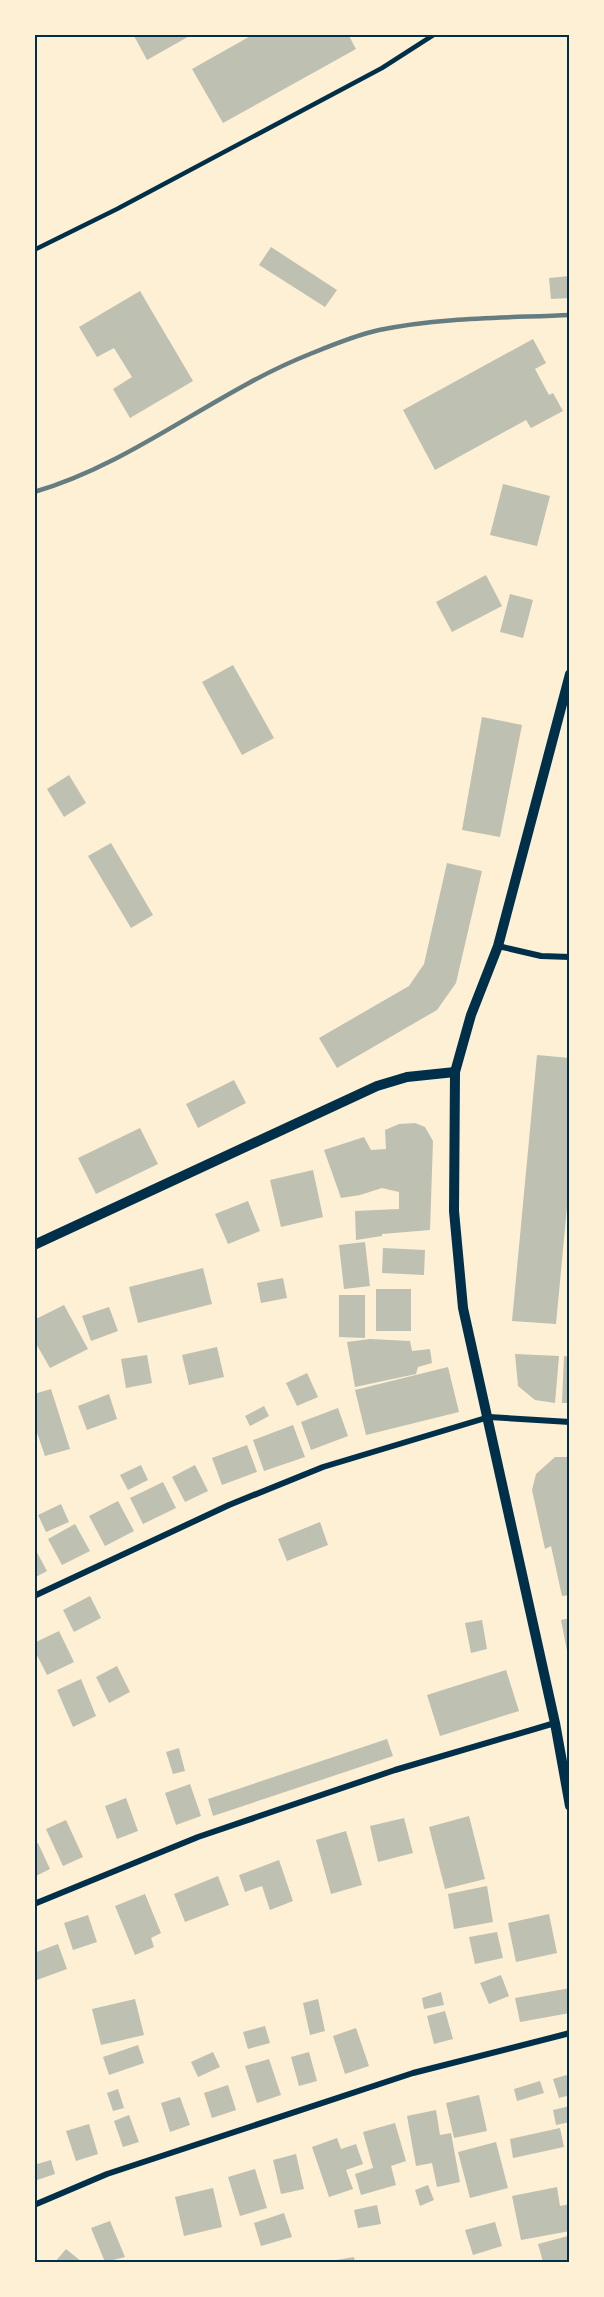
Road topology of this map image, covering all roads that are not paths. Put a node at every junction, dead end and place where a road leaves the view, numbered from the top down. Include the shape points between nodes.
1 (435, 34) edge
2 (34, 250) edge
3 (570, 674) edge
4 (498, 946) junction
5 (570, 957) edge
6 (455, 1072) junction
7 (34, 1245) edge
8 (489, 1417) junction
9 (570, 1422) edge
10 (34, 1596) edge
11 (555, 1723) junction
12 (570, 1806) edge
13 (34, 1904) edge
14 (570, 2033) edge
15 (34, 2205) edge

1 - 2 lane via 360,80
3 - 4 street
4 - 5 street via 541,956
4 - 6 street
6 - 7 street via 407,1077 377,1086
6 - 8 street via 454,1211 463,1308
8 - 9 street
8 - 10 street via 323,1467 229,1505
8 - 11 street
11 - 12 street
11 - 13 street via 395,1770 198,1837
14 - 15 street via 413,2073 107,2174

